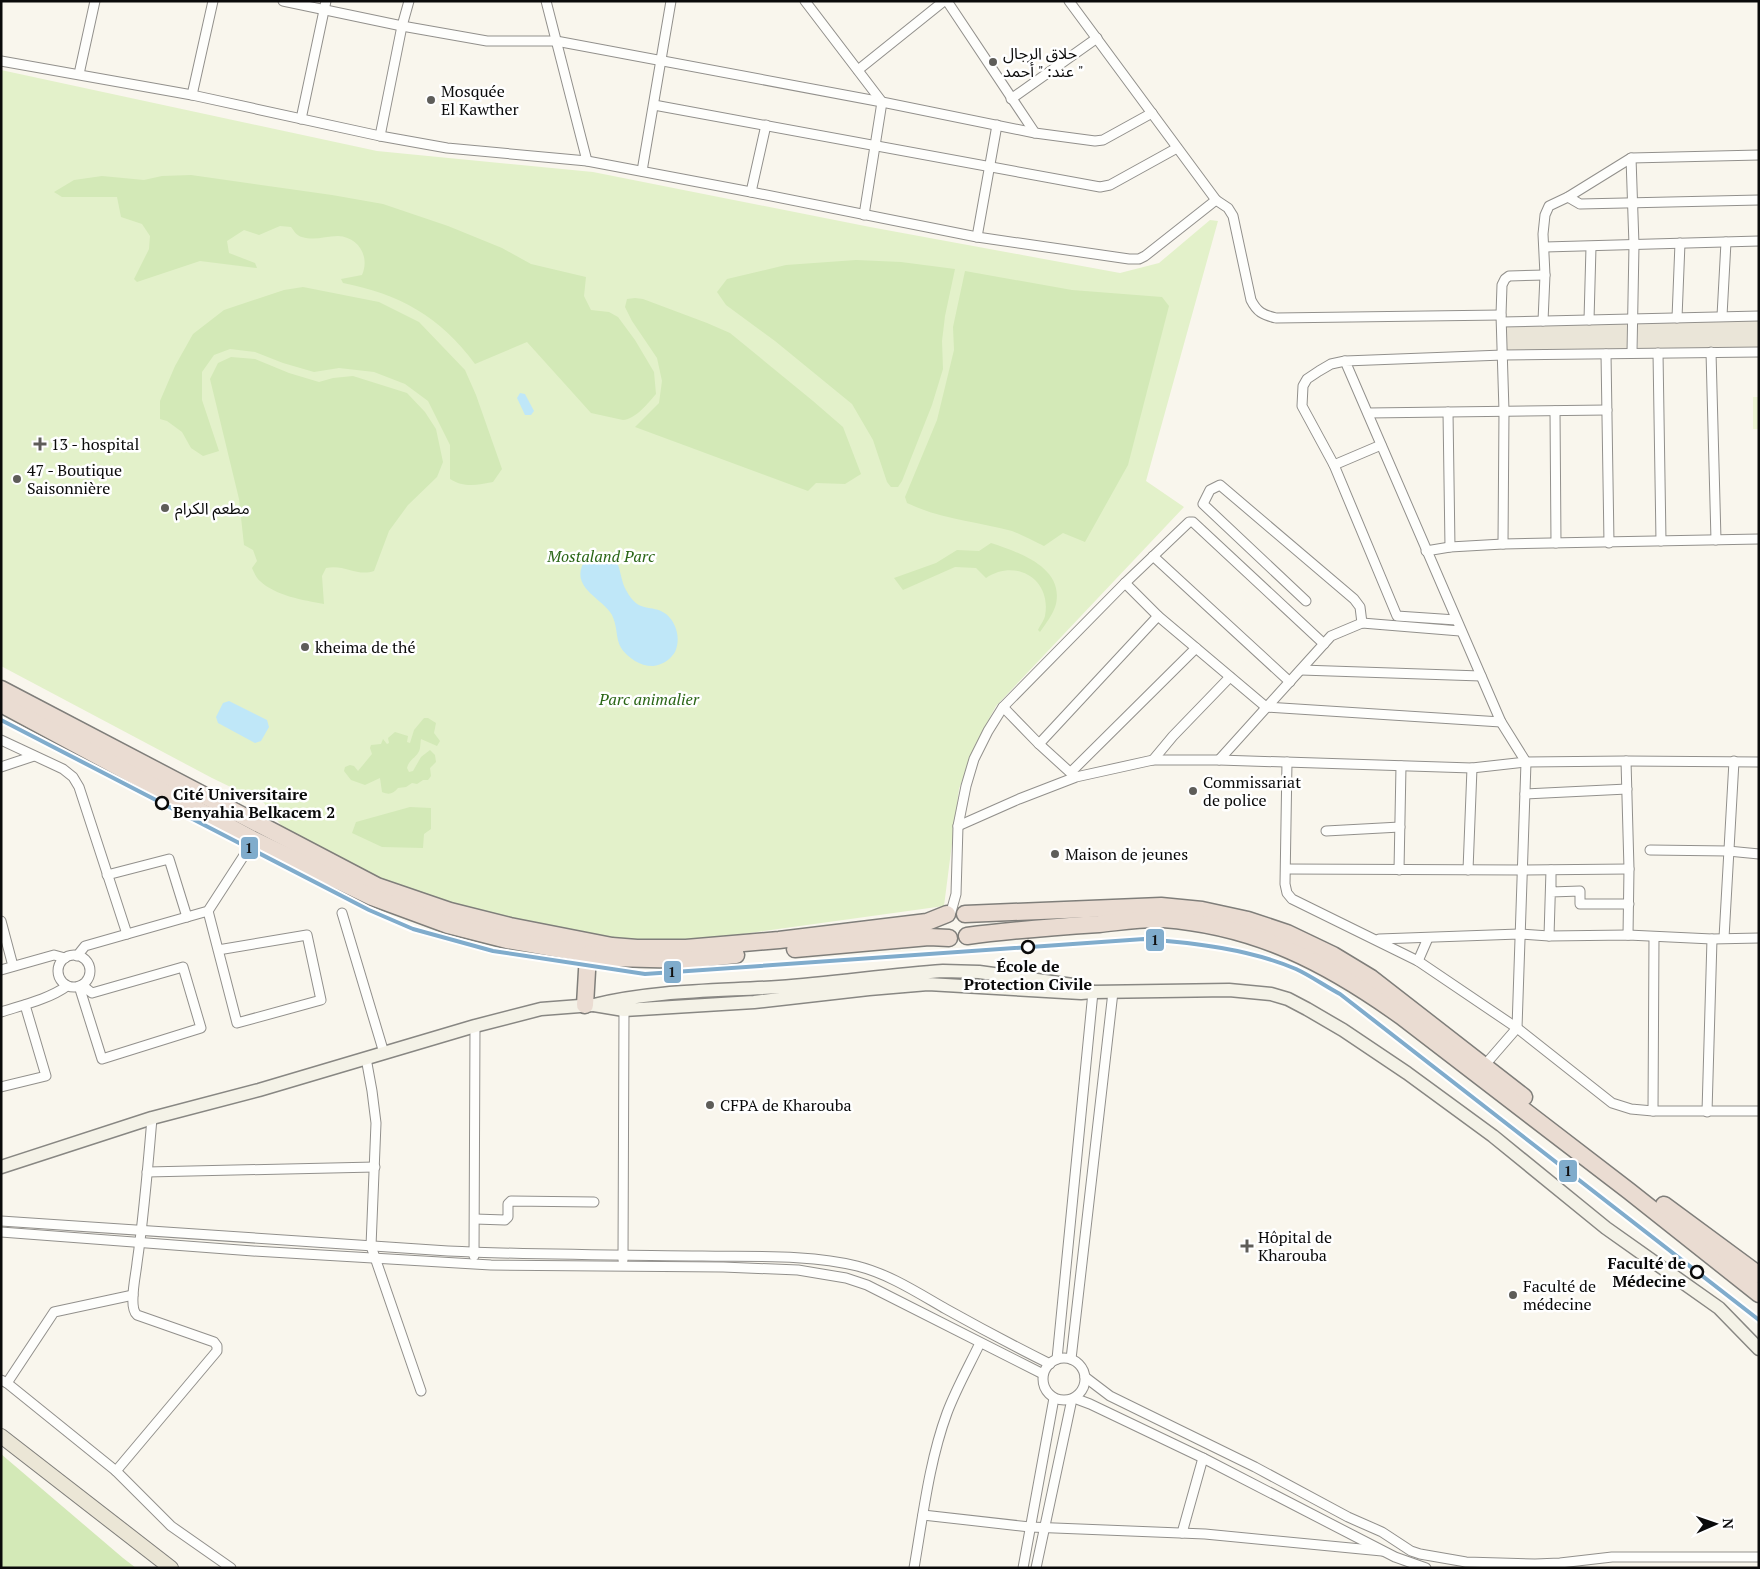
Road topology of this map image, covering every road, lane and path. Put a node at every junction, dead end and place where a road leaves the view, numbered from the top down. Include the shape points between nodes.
1 (96, 1) edge
2 (213, 1) edge
3 (283, 1) edge
4 (409, 1) edge
5 (546, 1) edge
6 (671, 1) edge
7 (805, 1) edge
8 (946, 1) edge
9 (1070, 1) edge
10 (325, 6) edge
11 (402, 26) junction
12 (1097, 38) junction
13 (556, 42) junction
14 (1, 61) edge
15 (660, 61) junction
16 (858, 70) junction
17 (79, 74) junction
18 (192, 95) junction
19 (1011, 99) junction
20 (882, 102) junction
21 (654, 105) junction
22 (1152, 113) junction
23 (300, 119) junction
24 (766, 125) junction
25 (998, 125) junction
26 (1035, 133) junction
27 (380, 136) junction
28 (876, 145) junction
29 (1178, 148) junction
30 (1759, 155) edge
31 (1631, 158) junction
32 (587, 162) junction
33 (989, 168) junction
34 (642, 171) junction
35 (751, 192) junction
36 (1568, 197) junction
37 (1216, 200) junction
38 (1759, 200) edge
39 (1633, 204) junction
40 (864, 215) junction
41 (977, 237) junction
42 (1759, 241) edge
43 (1726, 242) junction
44 (1680, 243) junction
45 (1634, 245) junction
46 (1545, 247) junction
47 (1591, 247) junction
48 (1545, 275) junction
49 (1722, 316) junction
50 (1759, 316) edge
51 (1501, 318) junction
52 (1677, 318) junction
53 (1632, 319) junction
54 (1589, 320) junction
55 (1543, 321) junction
56 (1711, 352) junction
57 (1759, 352) edge
58 (1632, 353) junction
59 (1658, 353) junction
60 (1606, 354) junction
61 (1502, 356) junction
62 (1345, 361) junction
63 (1555, 410) junction
64 (1607, 410) junction
65 (1504, 411) junction
66 (1448, 412) junction
67 (1368, 413) junction
68 (1381, 445) junction
69 (1334, 465) junction
70 (1759, 539) edge
71 (1716, 540) junction
72 (1661, 541) junction
73 (1556, 543) junction
74 (1609, 543) junction
75 (1503, 544) junction
76 (1450, 547) junction
77 (1426, 551) junction
78 (1153, 556) junction
79 (1125, 583) junction
80 (1306, 601) dead end
81 (1158, 616) junction
82 (1456, 620) junction
83 (1362, 623) junction
84 (1460, 631) junction
85 (1324, 644) junction
86 (1196, 648) junction
87 (1301, 670) junction
88 (1481, 676) junction
89 (1230, 677) junction
90 (1290, 682) junction
91 (1, 689) edge
92 (1, 704) edge
93 (1004, 707) junction
94 (1266, 707) junction
95 (1501, 722) junction
96 (1, 740) edge
97 (1039, 744) junction
98 (34, 756) junction
99 (1153, 760) junction
100 (1219, 760) junction
101 (1626, 761) junction
102 (1734, 761) junction
103 (1287, 762) junction
104 (1526, 762) junction
105 (1759, 762) edge
106 (1401, 766) junction
107 (1, 767) edge
108 (1472, 768) junction
109 (1073, 774) junction
110 (1627, 789) junction
111 (1524, 794) junction
112 (958, 826) junction
113 (1400, 827) junction
114 (1326, 831) dead end
115 (254, 840) junction
116 (1650, 850) dead end
117 (1728, 851) junction
118 (1759, 854) edge
119 (1286, 869) junction
120 (1629, 869) junction
121 (1399, 870) junction
122 (1468, 870) junction
123 (1522, 870) junction
124 (1551, 870) junction
125 (107, 874) junction
126 (1629, 904) junction
127 (208, 911) junction
128 (342, 913) dead end
129 (956, 913) junction
130 (187, 917) junction
131 (1, 921) edge
132 (127, 934) junction
133 (1519, 934) junction
134 (1628, 935) junction
135 (966, 936) junction
136 (1549, 936) junction
137 (1654, 936) junction
138 (949, 938) junction
139 (1428, 938) junction
140 (1724, 938) junction
141 (1759, 938) edge
142 (1712, 939) junction
143 (1376, 940) junction
144 (218, 950) junction
145 (588, 954) junction
146 (77, 956) junction
147 (65, 958) junction
148 (1418, 961) junction
149 (13, 966) junction
150 (1, 970) edge
151 (67, 986) junction
152 (80, 986) junction
153 (1093, 992) junction
154 (1113, 992) junction
155 (25, 1005) junction
156 (590, 1005) junction
157 (624, 1010) junction
158 (1, 1012) edge
159 (475, 1026) junction
160 (1517, 1028) junction
161 (384, 1053) junction
162 (366, 1058) junction
163 (1484, 1066) junction
164 (1, 1087) edge
165 (1653, 1111) junction
166 (1759, 1111) edge
167 (1707, 1112) junction
168 (152, 1118) junction
169 (1076, 1154) junction
170 (1093, 1156) junction
171 (1, 1167) edge
172 (375, 1168) junction
173 (147, 1172) junction
174 (594, 1202) dead end
175 (475, 1219) junction
176 (1, 1221) edge
177 (142, 1231) junction
178 (1, 1232) edge
179 (140, 1242) junction
180 (371, 1246) junction
181 (474, 1252) junction
182 (623, 1255) junction
183 (376, 1258) junction
184 (474, 1264) junction
185 (623, 1266) junction
186 (1759, 1275) edge
187 (133, 1294) junction
188 (1759, 1294) edge
189 (1003, 1341) junction
190 (980, 1343) junction
191 (1759, 1349) edge
192 (997, 1352) junction
193 (1071, 1359) junction
194 (1053, 1361) junction
195 (1043, 1374) junction
196 (1085, 1377) junction
197 (4, 1382) edge
198 (422, 1391) dead end
199 (1054, 1398) junction
200 (1073, 1398) junction
201 (1, 1436) edge
202 (1203, 1458) junction
203 (116, 1470) junction
204 (923, 1515) junction
205 (1030, 1528) junction
206 (1043, 1528) junction
207 (1182, 1533) junction
208 (1402, 1544) junction
209 (1382, 1551) junction
210 (1395, 1557) junction
211 (1759, 1557) edge
212 (170, 1568) edge
213 (231, 1568) edge
214 (914, 1568) edge
215 (1023, 1568) edge
216 (1036, 1568) edge
217 (1426, 1568) edge

1 - 17 street
2 - 18 street
3 - 10 street
4 - 11 street
5 - 13 street
6 - 15 street
7 - 16 street
8 - 16 street
8 - 19 street
9 - 12 street
10 - 11 street
10 - 23 street
11 - 13 street via 487,41
11 - 27 street
12 - 19 street
12 - 22 street
13 - 15 street
13 - 32 street
14 - 17 street
15 - 20 street
15 - 21 street
16 - 20 street
17 - 18 street
18 - 23 street
19 - 26 street
20 - 25 street
20 - 28 street
21 - 24 street
21 - 34 street
22 - 26 street via 1103,140
22 - 29 street
23 - 27 street
24 - 28 street
24 - 35 street
25 - 26 street
25 - 33 street
27 - 32 street via 447,148
28 - 33 street
28 - 40 street
29 - 33 street via 1110,185 1100,187
29 - 37 street
30 - 31 street
31 - 36 street
31 - 39 street
32 - 34 street
33 - 41 street
34 - 35 street
35 - 40 street
36 - 39 street via 1580,204
36 - 46 street via 1549,206 1544,215
37 - 41 street via 1138,259
37 - 51 street via 1233,216 1252,300 1256,310 1263,315 1276,318
38 - 39 street
39 - 45 street
40 - 41 street
42 - 43 street
43 - 44 street
43 - 49 street
44 - 45 street
44 - 52 street
45 - 47 street
45 - 53 street
46 - 47 street
46 - 48 street
47 - 54 street
48 - 51 street via 1509,276 1505,279
48 - 55 street
49 - 50 street
49 - 52 street
51 - 55 street
51 - 61 street
52 - 53 street
53 - 54 street
53 - 58 street
54 - 55 street
56 - 57 street
56 - 59 street
56 - 71 street
58 - 59 street
58 - 60 street
59 - 72 street
60 - 61 street
60 - 64 street
61 - 62 street
61 - 65 street
62 - 67 street
62 - 69 street via 1331,364 1307,379 1302,386 1302,406
63 - 64 street
63 - 65 street
63 - 73 street
64 - 74 street
65 - 66 street
65 - 75 street
66 - 67 street
66 - 76 street
67 - 68 street
68 - 69 street
68 - 77 street
69 - 82 street via 1397,616
70 - 71 street
71 - 72 street
72 - 74 street
73 - 74 street
73 - 75 street
75 - 76 street
76 - 77 street
77 - 82 street
78 - 79 street
78 - 85 street via 1189,522 1193,522
78 - 90 street
79 - 81 street
79 - 93 street
80 - 83 street via 1203,504 1210,490 1220,485 1354,599 1360,607
81 - 86 street
81 - 97 street
82 - 84 street
83 - 84 street
83 - 85 street via 1331,636
84 - 88 street
85 - 87 street
86 - 89 street
86 - 109 street
87 - 88 street
87 - 90 street
88 - 95 street
89 - 94 street
89 - 99 street
90 - 94 street
91 - 129 highway via 377,886 450,911 510,926 612,946 686,948 927,922
92 - 115 highway
93 - 97 street
93 - 112 street via 974,759
94 - 95 street
94 - 100 street
95 - 104 street
96 - 98 street
97 - 109 street
98 - 107 street
98 - 125 street via 73,776 78,784
99 - 100 street
99 - 109 street
100 - 103 street
101 - 102 street
101 - 104 street
101 - 110 street
102 - 105 street
102 - 117 street
103 - 106 street
103 - 119 street
104 - 108 street
104 - 111 street
106 - 108 street
106 - 113 street
108 - 122 street
109 - 112 street
110 - 111 street
110 - 120 street
111 - 123 street
112 - 129 street
113 - 114 street
113 - 121 street
115 - 127 street
115 - 145 highway via 372,898 448,925 508,940
116 - 117 street
117 - 118 street
117 - 140 street
119 - 121 street
119 - 143 street via 1286,890 1292,899
120 - 124 street
120 - 126 street
121 - 122 street
122 - 123 street
123 - 124 street
123 - 133 street
124 - 126 street via 1551,892 1580,891 1580,904
124 - 136 street
125 - 130 street via 169,859
125 - 132 street
126 - 134 street
127 - 130 street
127 - 144 street
128 - 161 street
129 - 135 highway via 968,918 970,927
129 - 138 highway via 942,922 943,932
129 - 163 highway via 1161,906 1202,910 1248,920 1333,954 1370,978
130 - 132 street
131 - 149 street
132 - 146 street via 85,946
133 - 136 street
133 - 139 street
133 - 160 street
134 - 136 street
134 - 137 street
135 - 138 highway via 958,940
135 - 188 highway via 1161,919 1236,932 1283,946 1362,988 1402,1016
137 - 142 street
137 - 165 street
138 - 145 highway via 929,937 688,960 611,958
139 - 143 street
139 - 148 street
140 - 141 street
140 - 142 street
142 - 167 street
143 - 148 street
144 - 144 street via 237,1023 321,1000 307,935
145 - 156 highway
146 - 147 street
146 - 152 street via 90,968 88,978
147 - 149 street via 54,955
147 - 151 street via 58,973
148 - 160 street
149 - 150 street
151 - 152 street
151 - 155 street
152 - 152 street via 102,1059 201,1028 183,967 92,993
153 - 154 street
153 - 156 street via 1073,985 989,973 942,971 624,998
153 - 157 street via 928,984 754,1002
153 - 169 street
154 - 170 street
154 - 191 street via 1229,990 1271,994 1308,1009 1407,1073 1493,1136 1606,1228 1719,1308
155 - 158 street
155 - 164 street via 46,1076
156 - 157 street
156 - 159 street via 541,1009
157 - 182 street
159 - 161 street
159 - 175 street
160 - 163 street
160 - 165 street via 1612,1103
161 - 162 street
162 - 168 street
162 - 172 street via 376,1123
163 - 186 highway via 1594,1153
165 - 167 street
166 - 167 street
168 - 171 street
168 - 173 street
169 - 170 street
169 - 194 street
170 - 193 street
172 - 173 street
172 - 180 street
173 - 177 street
174 - 175 street via 511,1201 505,1220
175 - 181 street
176 - 177 street
177 - 179 street
177 - 180 street
178 - 179 street
179 - 183 street
179 - 187 street
180 - 181 street
180 - 183 street
181 - 182 street
181 - 184 street
182 - 185 street
182 - 189 street via 805,1259 858,1266 908,1288
183 - 184 street
183 - 198 street
184 - 185 street
185 - 190 street via 798,1270 838,1276 867,1285
187 - 197 street via 54,1312
187 - 203 street via 135,1314 214,1342 218,1351
189 - 192 street
189 - 194 street
190 - 192 street
190 - 204 street via 947,1412
192 - 195 street
193 - 194 street
193 - 196 street via 1082,1368
194 - 195 street
195 - 199 street via 1045,1388
196 - 200 street via 1084,1388
196 - 208 street via 1110,1396
197 - 203 street
199 - 200 street
199 - 205 street
200 - 202 street
200 - 206 street
201 - 212 main road
202 - 207 street
202 - 209 street
203 - 213 street via 171,1526
204 - 205 street
204 - 214 street
205 - 206 street
205 - 215 street
206 - 207 street
206 - 216 street
207 - 209 street
208 - 210 street
208 - 211 street via 1420,1554 1474,1562 1535,1564 1612,1557
209 - 210 street
210 - 217 street

